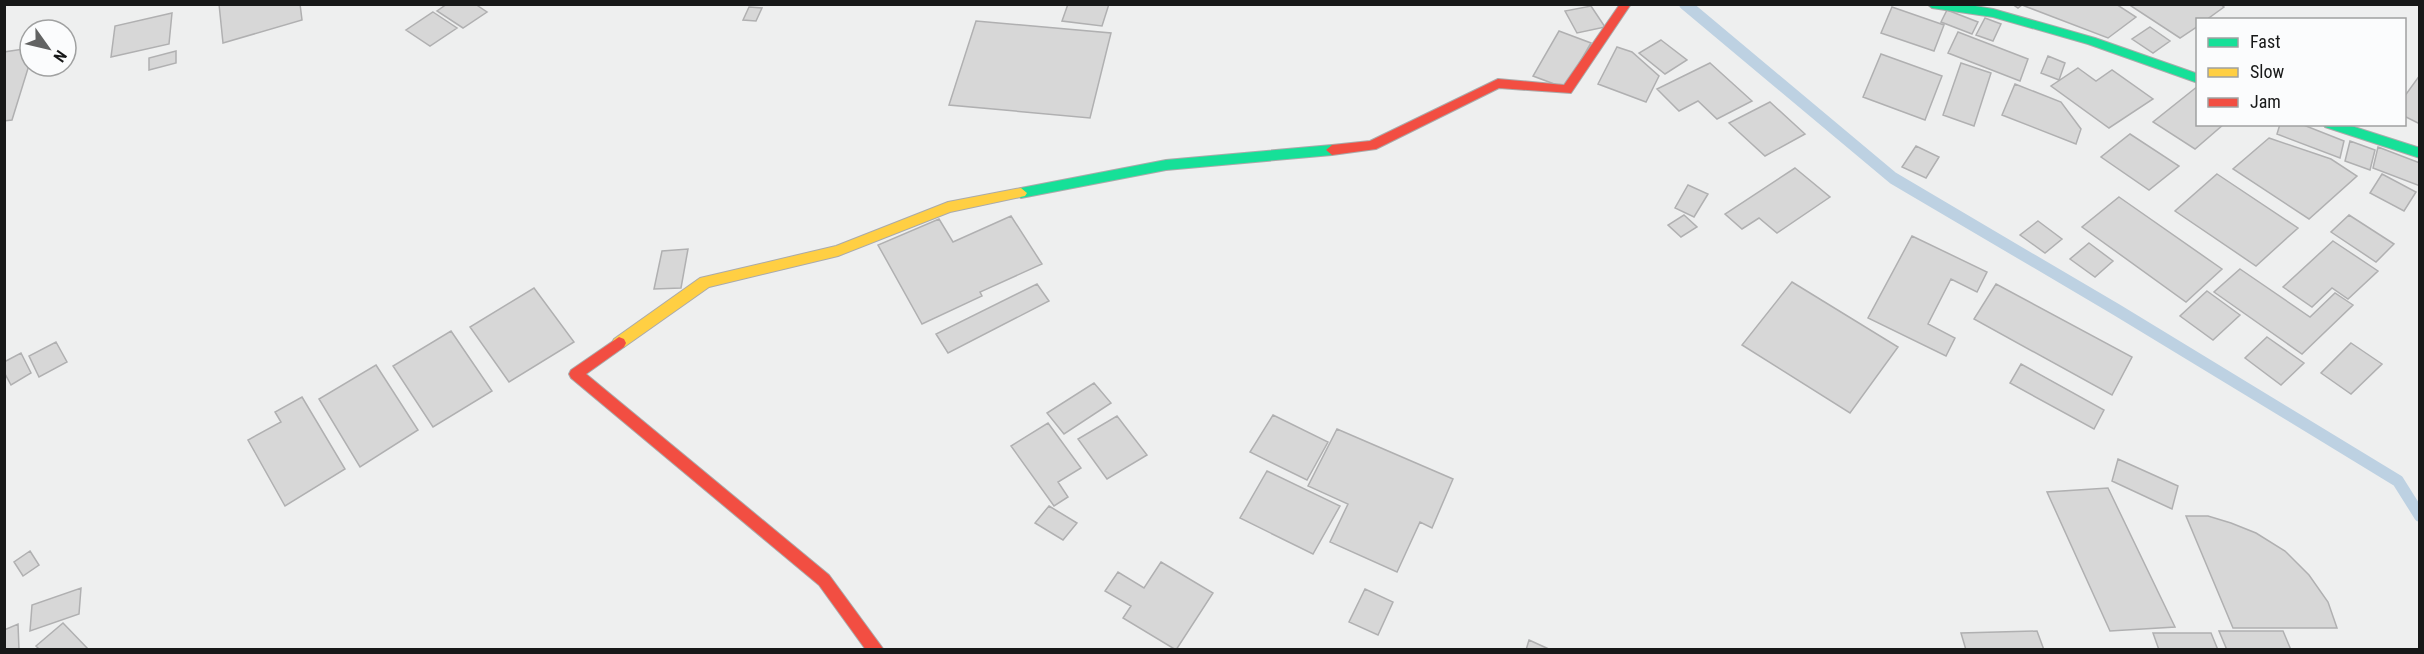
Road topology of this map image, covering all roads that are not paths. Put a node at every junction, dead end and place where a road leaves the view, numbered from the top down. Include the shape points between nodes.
1 (1626, 4) edge
2 (1932, 4) edge
3 (2196, 78) edge
4 (2335, 126) edge
5 (2420, 153) edge
6 (876, 650) edge

1 - 6 street via 1567,90 1498,83 1372,146 1166,165 948,207 838,251 705,282 576,374 824,580
2 - 3 street via 2004,16 2091,41
4 - 5 street

